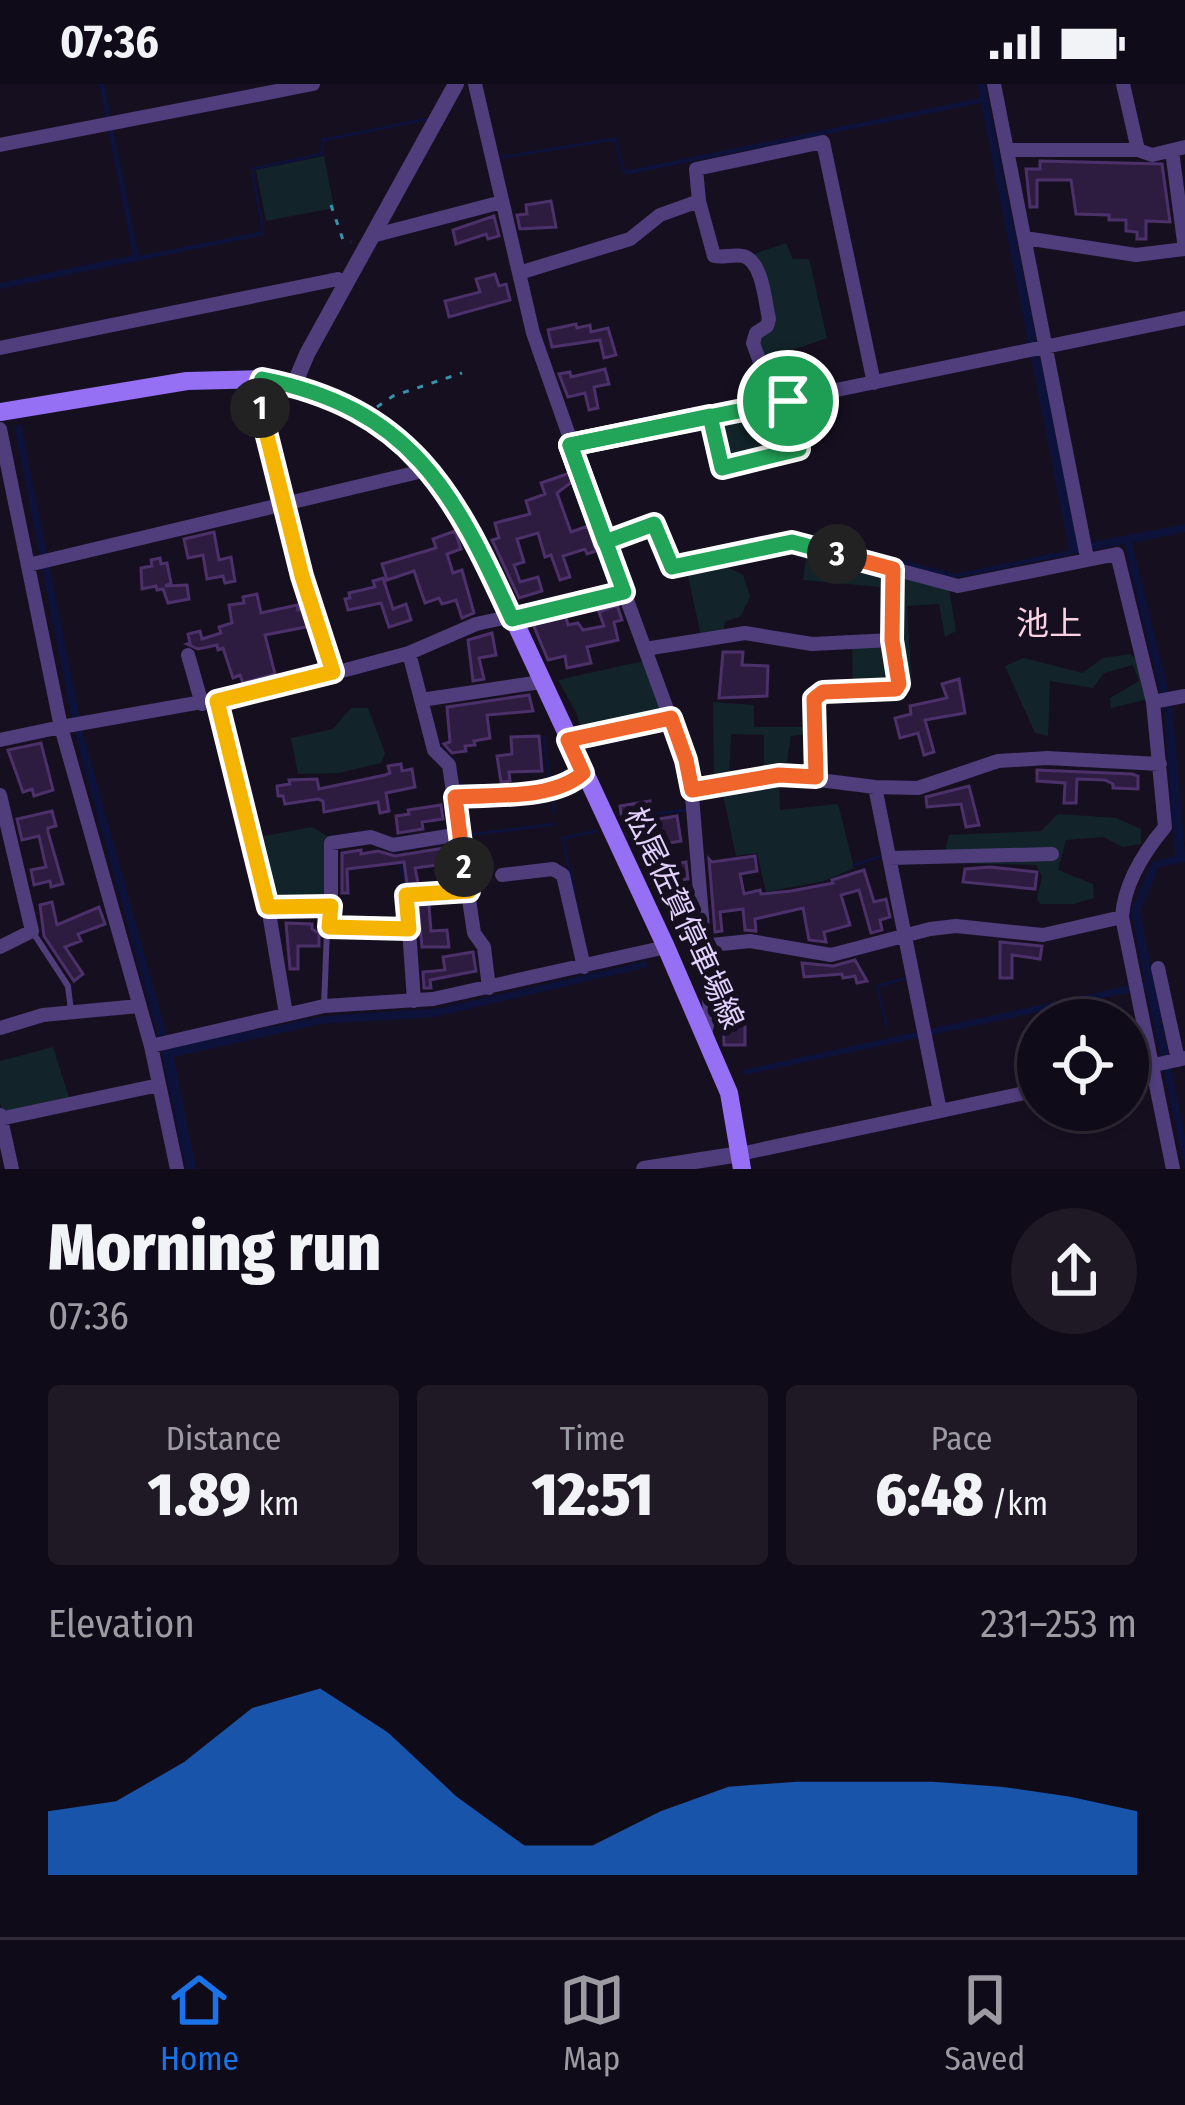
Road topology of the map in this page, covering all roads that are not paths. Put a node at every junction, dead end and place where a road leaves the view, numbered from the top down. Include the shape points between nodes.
1 (313, 84) edge
2 (456, 84) edge
3 (475, 84) edge
4 (994, 84) edge
5 (1123, 84) edge
6 (0, 145) edge
7 (1179, 149) edge
8 (1007, 150) junction
9 (1138, 150) junction
10 (699, 201) junction
11 (502, 202) junction
12 (372, 236) junction
13 (1024, 238) junction
14 (1185, 249) edge
15 (519, 273) junction
16 (346, 282) junction
17 (1185, 318) edge
18 (0, 348) edge
19 (1046, 348) junction
20 (262, 379) junction
21 (874, 383) junction
22 (295, 385) junction
23 (782, 402) junction
24 (0, 412) edge
25 (0, 429) edge
26 (570, 445) junction
27 (428, 470) junction
28 (285, 503) junction
29 (605, 542) junction
30 (1087, 558) junction
31 (37, 563) junction
32 (893, 569) junction
33 (624, 592) junction
34 (512, 619) junction
35 (892, 640) junction
36 (645, 649) junction
37 (409, 653) junction
38 (188, 655) dead end
39 (541, 682) junction
40 (1180, 697) edge
41 (421, 700) junction
42 (209, 702) junction
43 (1156, 702) junction
44 (671, 718) junction
45 (64, 726) junction
46 (0, 740) edge
47 (568, 740) junction
48 (1160, 764) junction
49 (583, 773) junction
50 (816, 777) junction
51 (875, 787) junction
52 (692, 790) junction
53 (0, 795) edge
54 (455, 797) junction
55 (459, 836) junction
56 (1052, 854) dead end
57 (889, 858) junction
58 (502, 875) dead end
59 (469, 891) junction
60 (331, 906) junction
61 (268, 907) junction
62 (1122, 917) junction
63 (329, 927) junction
64 (409, 929) junction
65 (32, 931) junction
66 (904, 935) junction
67 (702, 946) junction
68 (0, 947) edge
69 (666, 947) junction
70 (584, 967) junction
71 (1158, 968) dead end
72 (489, 988) junction
73 (414, 1001) junction
74 (139, 1006) junction
75 (324, 1006) junction
76 (71, 1011) junction
77 (286, 1014) junction
78 (0, 1028) edge
79 (704, 1034) junction
80 (153, 1046) junction
81 (1169, 1062) edge
82 (159, 1085) junction
83 (1017, 1094) edge
84 (940, 1111) junction
85 (2, 1123) edge
86 (741, 1161) edge
87 (12, 1169) edge
88 (177, 1169) edge
89 (644, 1169) edge
90 (1173, 1169) edge

1 - 6 street
2 - 12 street
3 - 11 street
4 - 8 street
5 - 9 street
7 - 9 street
7 - 14 street
8 - 9 street
8 - 13 street
10 - 15 street via 660,215 629,239
10 - 21 street via 696,169 823,142
10 - 23 street via 714,256 742,256 760,278 769,319 753,343
11 - 12 street
11 - 15 street
12 - 16 street
13 - 14 street via 1136,254
13 - 19 street
15 - 26 street
16 - 18 street
16 - 22 street
17 - 19 street
19 - 21 street
19 - 30 street
20 - 22 main road, 松尾佐賀停車場線
20 - 24 main road, 松尾佐賀停車場線 via 187,381
20 - 28 street via 257,396
21 - 23 street
22 - 27 main road, 松尾佐賀停車場線 via 365,414
23 - 26 street
25 - 31 street
26 - 29 street
27 - 28 street
27 - 34 main road, 松尾佐賀停車場線 via 474,534
28 - 31 street
29 - 32 street via 654,524 672,567 792,542
29 - 33 street
30 - 32 street via 958,586
30 - 43 street via 1117,554
31 - 45 street
32 - 35 street
33 - 34 street
33 - 36 street
34 - 37 street via 459,629
34 - 39 main road, 松尾佐賀停車場線
35 - 36 street via 812,644 745,633
35 - 50 street via 896,689 814,699
36 - 44 street
37 - 41 street
37 - 42 street
38 - 42 street
39 - 41 street
39 - 47 main road, 松尾佐賀停車場線
40 - 43 street
41 - 54 street
42 - 45 street
42 - 61 street
43 - 48 street
44 - 47 street
44 - 52 street
45 - 46 street
45 - 74 street
47 - 49 main road, 松尾佐賀停車場線
48 - 51 street via 998,761 918,788
48 - 62 street via 1165,827 1146,850
49 - 54 street via 554,789
49 - 69 main road, 松尾佐賀停車場線
50 - 51 street
50 - 52 street
51 - 57 street
52 - 67 street
53 - 65 street
54 - 55 street
55 - 59 street
55 - 60 street via 331,842
56 - 57 street
57 - 66 street
58 - 70 street via 563,875
59 - 64 street via 410,895
59 - 72 street
60 - 61 street
60 - 63 street
61 - 77 street
62 - 66 street via 1043,935 956,926
62 - 81 street via 1136,987
63 - 64 street
63 - 75 lane
64 - 73 street
65 - 68 street
65 - 76 lane via 68,986
66 - 67 street via 831,955 751,941
66 - 84 street
67 - 79 street via 710,1012
69 - 70 street
69 - 79 main road, 松尾佐賀停車場線
70 - 72 street
71 - 81 street
72 - 73 street
73 - 75 street
74 - 76 street
74 - 80 street
75 - 77 street
76 - 78 street
77 - 80 street
79 - 86 main road, 松尾佐賀停車場線 via 729,1093
80 - 82 street
81 - 90 street
82 - 85 street
82 - 88 street
83 - 84 street
84 - 86 street
85 - 87 street
86 - 89 street

